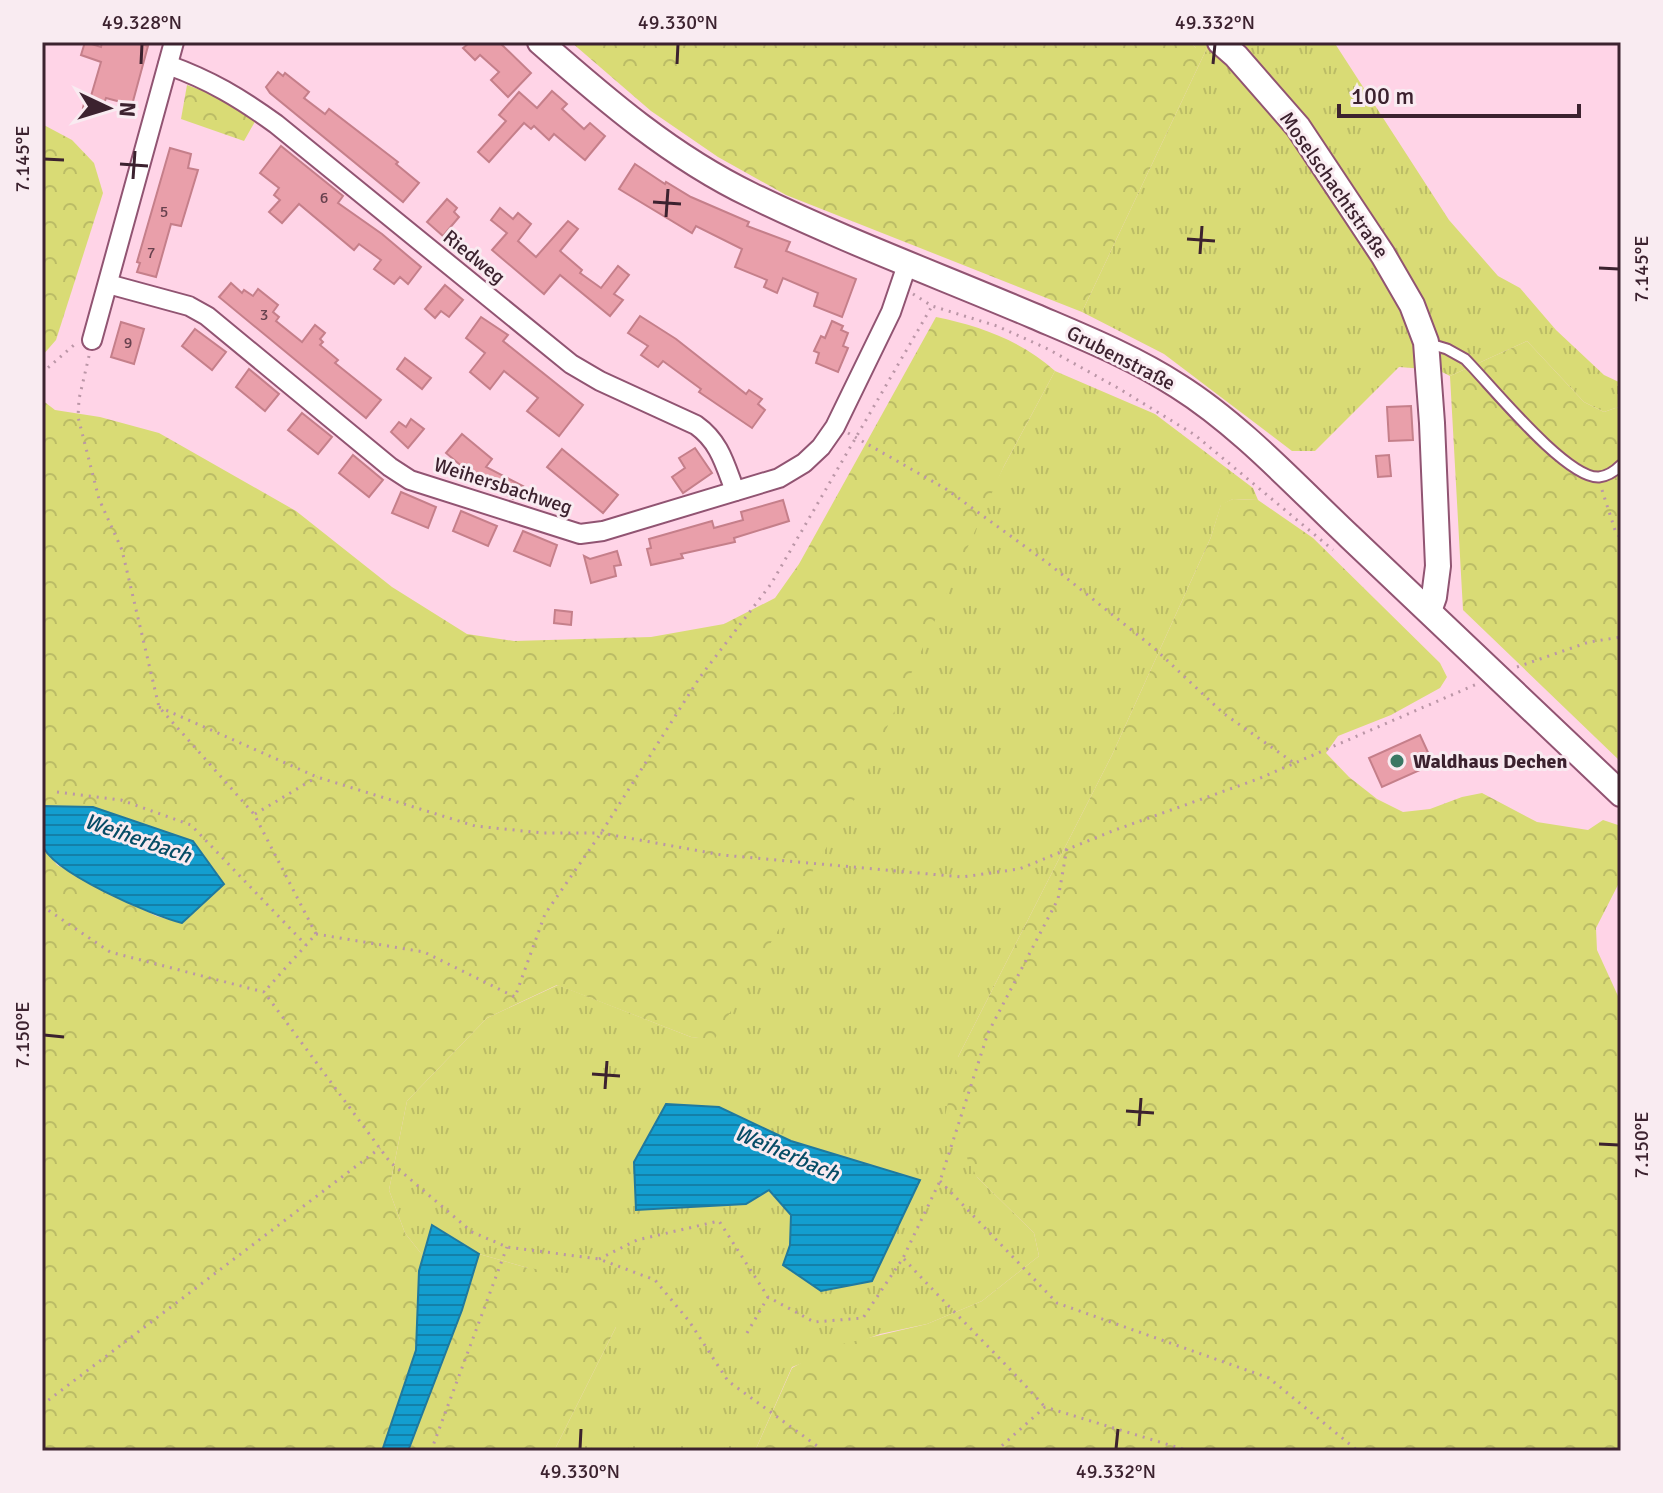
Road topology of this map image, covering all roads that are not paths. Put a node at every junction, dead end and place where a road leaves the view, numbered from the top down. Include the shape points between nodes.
1 (174, 42) edge
2 (540, 42) edge
3 (1220, 42) edge
4 (168, 65) junction
5 (908, 262) junction
6 (108, 284) junction
7 (94, 333) road end
8 (1426, 342) junction
9 (1621, 465) edge
10 (735, 491) junction
11 (1429, 611) junction
12 (1621, 794) edge

1 - 4 street
2 - 5 street, Grubenstraße via 603,98 697,166 810,223
3 - 8 street, Moselschachtstraße via 1298,127 1383,255
4 - 6 street
4 - 10 street, Riedweg via 208,80 276,124 571,364 710,435
5 - 10 street, Weihersbachweg via 891,312 821,447 779,478
5 - 11 street, Grubenstraße via 1104,347 1181,388 1252,444
6 - 7 street
6 - 10 street, Weihersbachweg via 207,316 410,480 580,534
8 - 9 lane via 1465,359 1556,456 1578,472 1598,477
8 - 11 street, Moselschachtstraße via 1438,566
11 - 12 street, Grubenstraße

